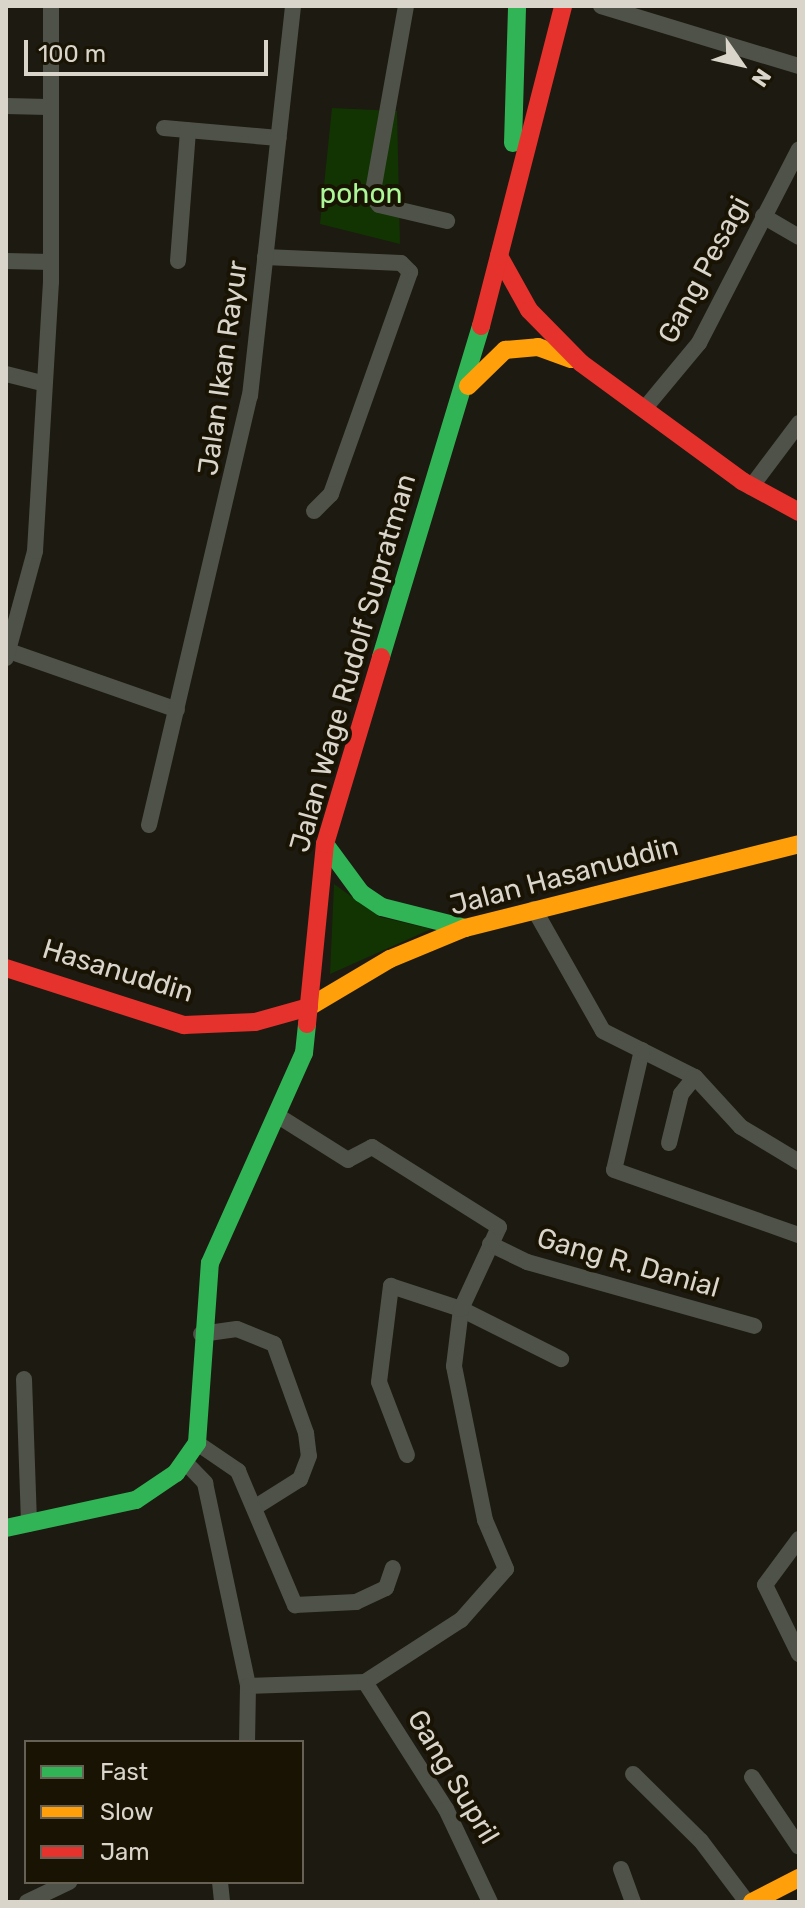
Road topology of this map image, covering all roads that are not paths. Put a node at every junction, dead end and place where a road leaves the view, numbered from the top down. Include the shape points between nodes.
1 (51, 6) edge
2 (293, 6) edge
3 (406, 6) edge
4 (517, 6) edge
5 (563, 6) edge
6 (601, 6) edge
7 (799, 66) edge
8 (6, 106) edge
9 (48, 107) junction
10 (164, 128) dead end
11 (188, 130) junction
12 (279, 138) junction
13 (799, 149) edge
14 (511, 195) junction
15 (763, 216) junction
16 (447, 221) dead end
17 (799, 237) edge
18 (499, 256) junction
19 (265, 257) junction
20 (6, 261) edge
21 (178, 261) dead end
22 (51, 262) junction
23 (529, 310) junction
24 (485, 312) junction
25 (581, 363) junction
26 (6, 374) edge
27 (43, 383) junction
28 (459, 399) junction
29 (645, 408) junction
30 (799, 423) edge
31 (751, 487) junction
32 (314, 511) dead end
33 (799, 512) edge
34 (7, 653) edge
35 (177, 710) junction
36 (149, 825) dead end
37 (325, 844) junction
38 (799, 844) edge
39 (534, 909) junction
40 (465, 928) junction
41 (6, 968) edge
42 (309, 1007) junction
43 (642, 1050) junction
44 (695, 1077) junction
45 (278, 1116) junction
46 (669, 1143) dead end
47 (799, 1162) edge
48 (799, 1235) edge
49 (490, 1244) junction
50 (461, 1309) junction
51 (754, 1326) dead end
52 (201, 1334) junction
53 (561, 1359) dead end
54 (24, 1379) dead end
55 (197, 1443) junction
56 (407, 1455) dead end
57 (186, 1463) junction
58 (254, 1508) junction
59 (29, 1524) junction
60 (6, 1528) edge
61 (799, 1539) edge
62 (393, 1568) dead end
63 (797, 1646) edge
64 (365, 1682) junction
65 (248, 1686) junction
66 (247, 1740) edge
67 (633, 1774) dead end
68 (752, 1777) dead end
69 (799, 1847) edge
70 (621, 1869) dead end
71 (799, 1878) edge
72 (65, 1884) edge
73 (27, 1902) edge
74 (490, 1902) edge
75 (633, 1902) edge
76 (749, 1902) edge

1 - 9 street
2 - 12 street, Jalan Ikan Rayur
3 - 16 street via 372,196 379,205
4 - 14 main road, Jalan Wage Rudolf Supratman
5 - 14 main road, Jalan Wage Rudolf Supratman
6 - 7 street
8 - 9 street
9 - 22 street
10 - 11 street
11 - 12 street
11 - 21 street
12 - 19 street, Jalan Ikan Rayur
13 - 15 street, Gang Pesagi
14 - 18 main road, Jalan Wage Rudolf Supratman
15 - 17 street
15 - 29 street, Gang Pesagi via 699,343
18 - 23 main road
18 - 24 main road, Jalan Wage Rudolf Supratman
19 - 32 street via 401,263 410,272 331,494
19 - 35 street, Jalan Ikan Rayur via 232,490
20 - 22 street
22 - 27 street
23 - 24 main road via 512,332
23 - 25 main road
24 - 28 main road, Jalan Wage Rudolf Supratman
25 - 28 main road via 538,347 505,350
25 - 29 main road
26 - 27 street
27 - 34 street via 35,551
28 - 37 main road, Jalan Wage Rudolf Supratman
29 - 31 main road
30 - 31 street
31 - 33 main road
34 - 35 street
35 - 36 street, Jalan Ikan Rayur
37 - 40 main road via 361,893 382,907
37 - 42 main road, Jalan Wage Rudolf Supratman
38 - 39 main road, Jalan Hasanuddin
39 - 40 main road, Jalan Hasanuddin
39 - 43 street via 603,1031
40 - 42 main road, Jalan Hasanuddin via 390,959
41 - 42 main road, Hasanuddin via 184,1025 255,1022
42 - 45 main road, Jalan Wage Rudolf Supratman via 304,1053
43 - 44 street
43 - 48 street via 614,1170
44 - 46 street via 681,1094
44 - 47 street via 741,1127
45 - 49 street, Gang R. Danial via 348,1160 372,1147 499,1227
45 - 52 main road, Jalan Wage Rudolf Supratman via 210,1263
49 - 50 street
49 - 51 street, Gang R. Danial via 537,1265
50 - 53 street
50 - 56 street via 398,1287 385,1294 379,1384
50 - 64 street via 456,1376 485,1520 504,1572 461,1620
52 - 55 main road, Jalan Wage Rudolf Supratman
52 - 58 street via 237,1329 274,1344 309,1456 300,1479
54 - 59 street
55 - 57 main road, Jalan Wage Rudolf Supratman
55 - 58 street via 225,1456
57 - 59 main road, Jalan Wage Rudolf Supratman via 136,1500
57 - 65 street via 205,1483
58 - 62 street via 290,1598 301,1608 376,1594
59 - 60 main road, Jalan Wage Rudolf Supratman
61 - 63 street via 765,1585
64 - 65 street
64 - 74 street, Gang Supril via 446,1809
65 - 66 street
67 - 76 street via 701,1841
68 - 69 street
70 - 75 street
71 - 76 main road
72 - 73 street

